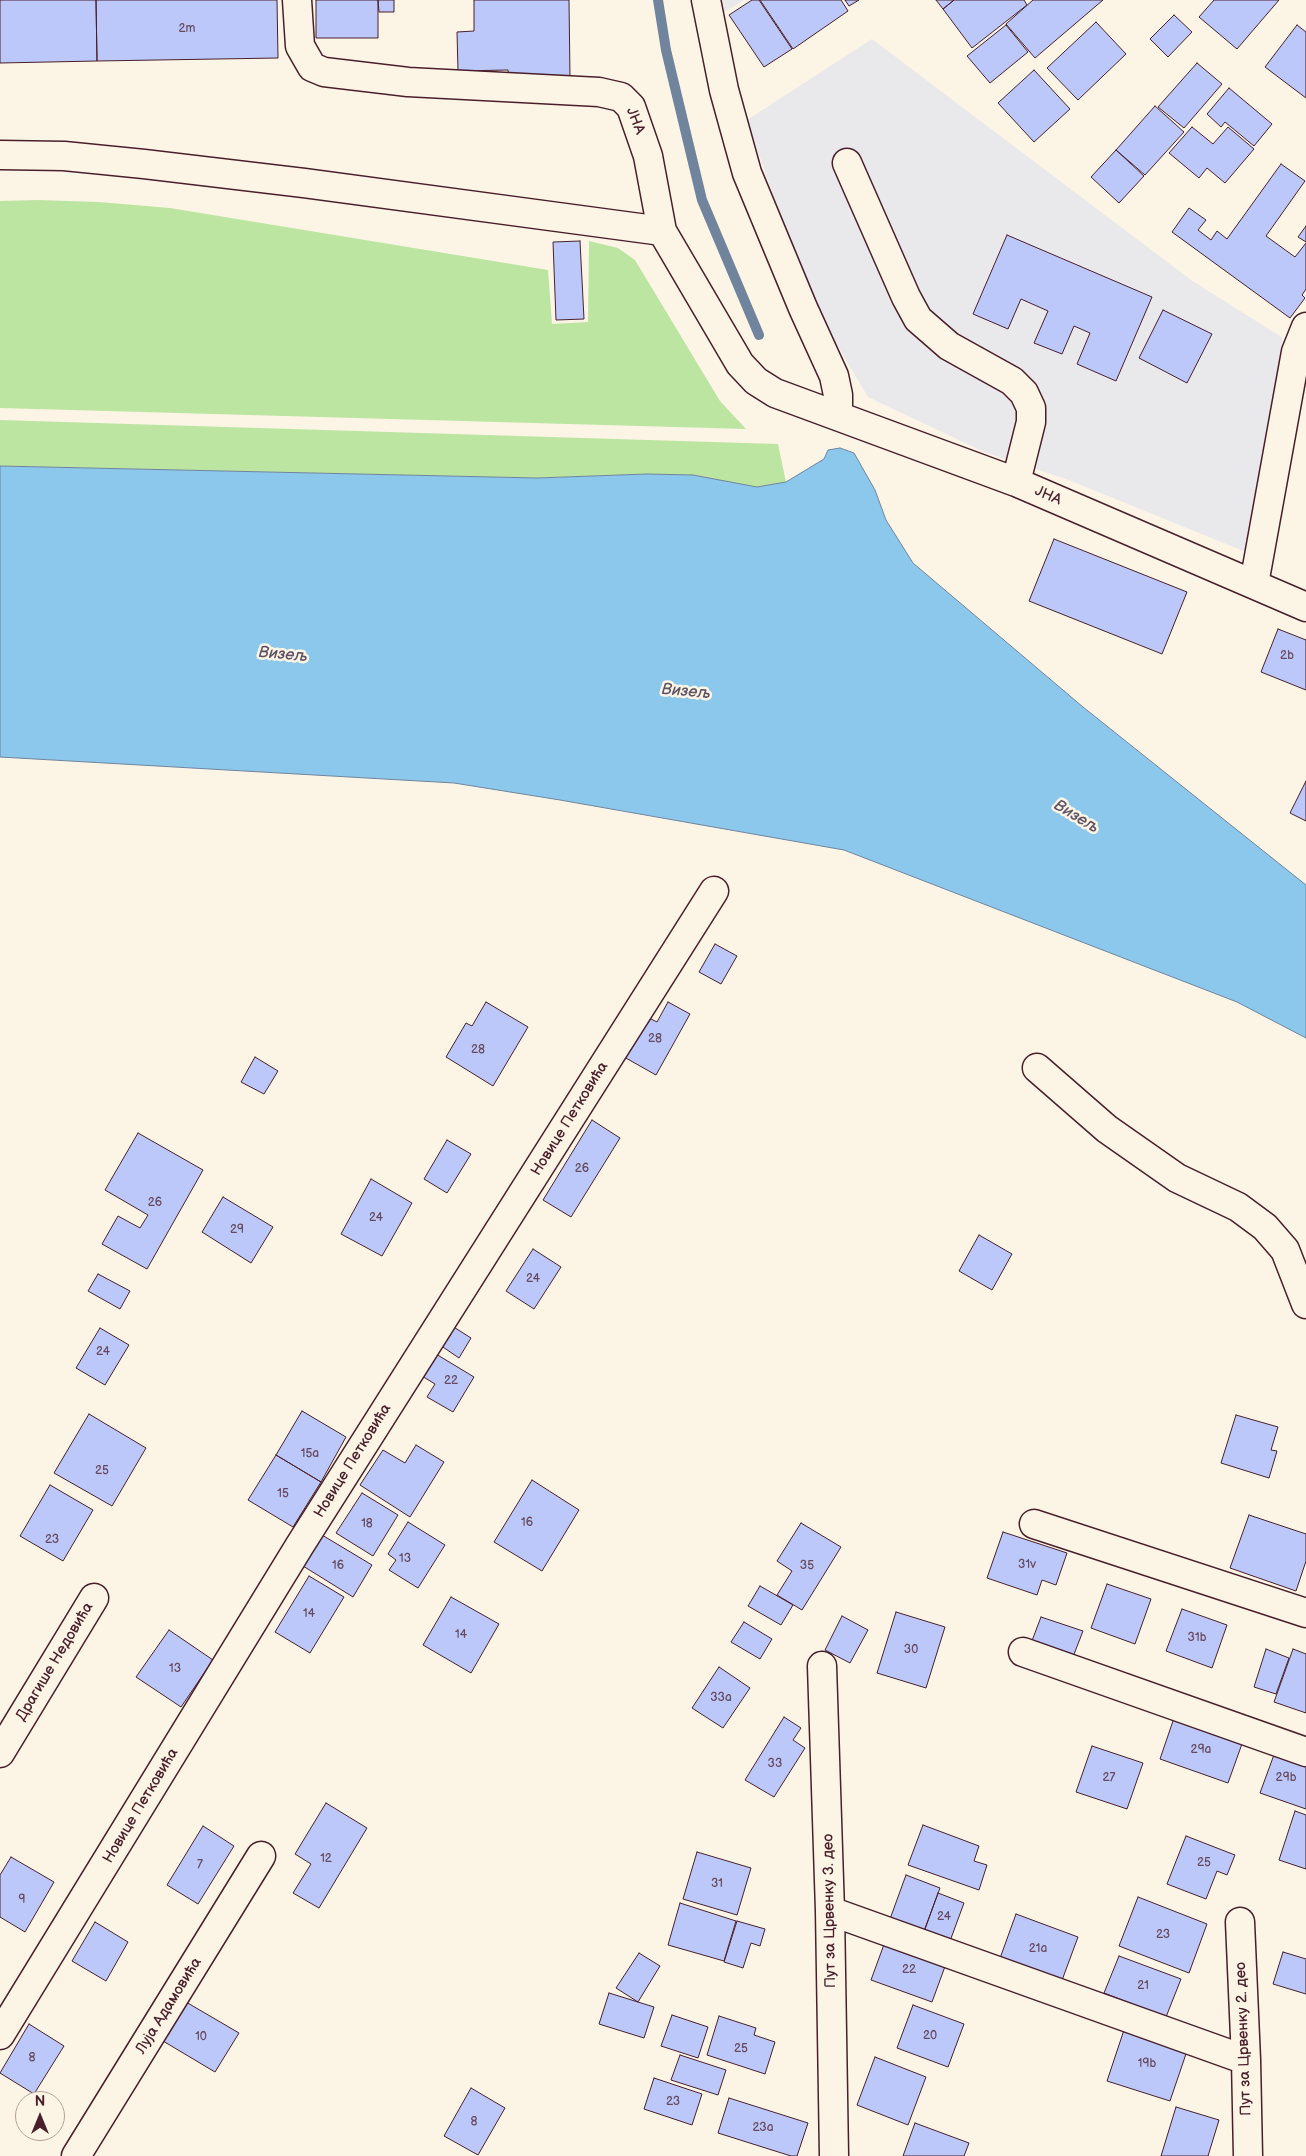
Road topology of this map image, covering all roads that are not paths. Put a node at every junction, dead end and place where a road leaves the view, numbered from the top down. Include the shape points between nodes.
1 (297, 0) edge
2 (706, 0) edge
3 (0, 155) edge
4 (847, 163) dead end
5 (662, 231) junction
6 (1306, 327) edge
7 (838, 416) junction
8 (1016, 482) junction
9 (1254, 584) junction
10 (1306, 606) edge
11 (714, 891) dead end
12 (1037, 1068) dead end
13 (1306, 1304) edge
14 (1034, 1524) dead end
15 (94, 1598) dead end
16 (1306, 1613) edge
17 (1023, 1652) dead end
18 (822, 1666) dead end
19 (1306, 1752) edge
20 (0, 1753) edge
21 (261, 1856) dead end
22 (830, 1911) junction
23 (1240, 1922) dead end
24 (0, 2035) edge
25 (1246, 2060) junction
26 (76, 2156) edge
27 (834, 2156) edge
28 (1248, 2156) edge

1 - 5 street, ЈНА via 300,46 312,67 324,72 408,82 599,92 621,97 631,107 648,156
2 - 7 street via 724,90 747,173 834,376
3 - 5 street via 64,156 304,182
4 - 8 street via 918,319 949,346 1012,381 1024,393 1031,408 1031,422
5 - 7 street, ЈНА via 740,364 756,381 775,393
6 - 9 street via 1296,352
7 - 8 street, ЈНА
8 - 9 street, ЈНА
9 - 10 street, ЈНА
11 - 24 street, Новице Петковића via 300,1545
12 - 13 street via 1106,1129 1176,1178 1238,1207 1265,1227 1285,1250
14 - 16 street
15 - 20 street, Драгише Недовића
17 - 19 street
18 - 22 street, Пут за Црвенку 3. део
21 - 26 street, Луја Адамовића
22 - 25 street
22 - 27 street, Пут за Црвенку 3. део
23 - 25 street, Пут за Црвенку 2. део
25 - 28 street, Пут за Црвенку 2. део

